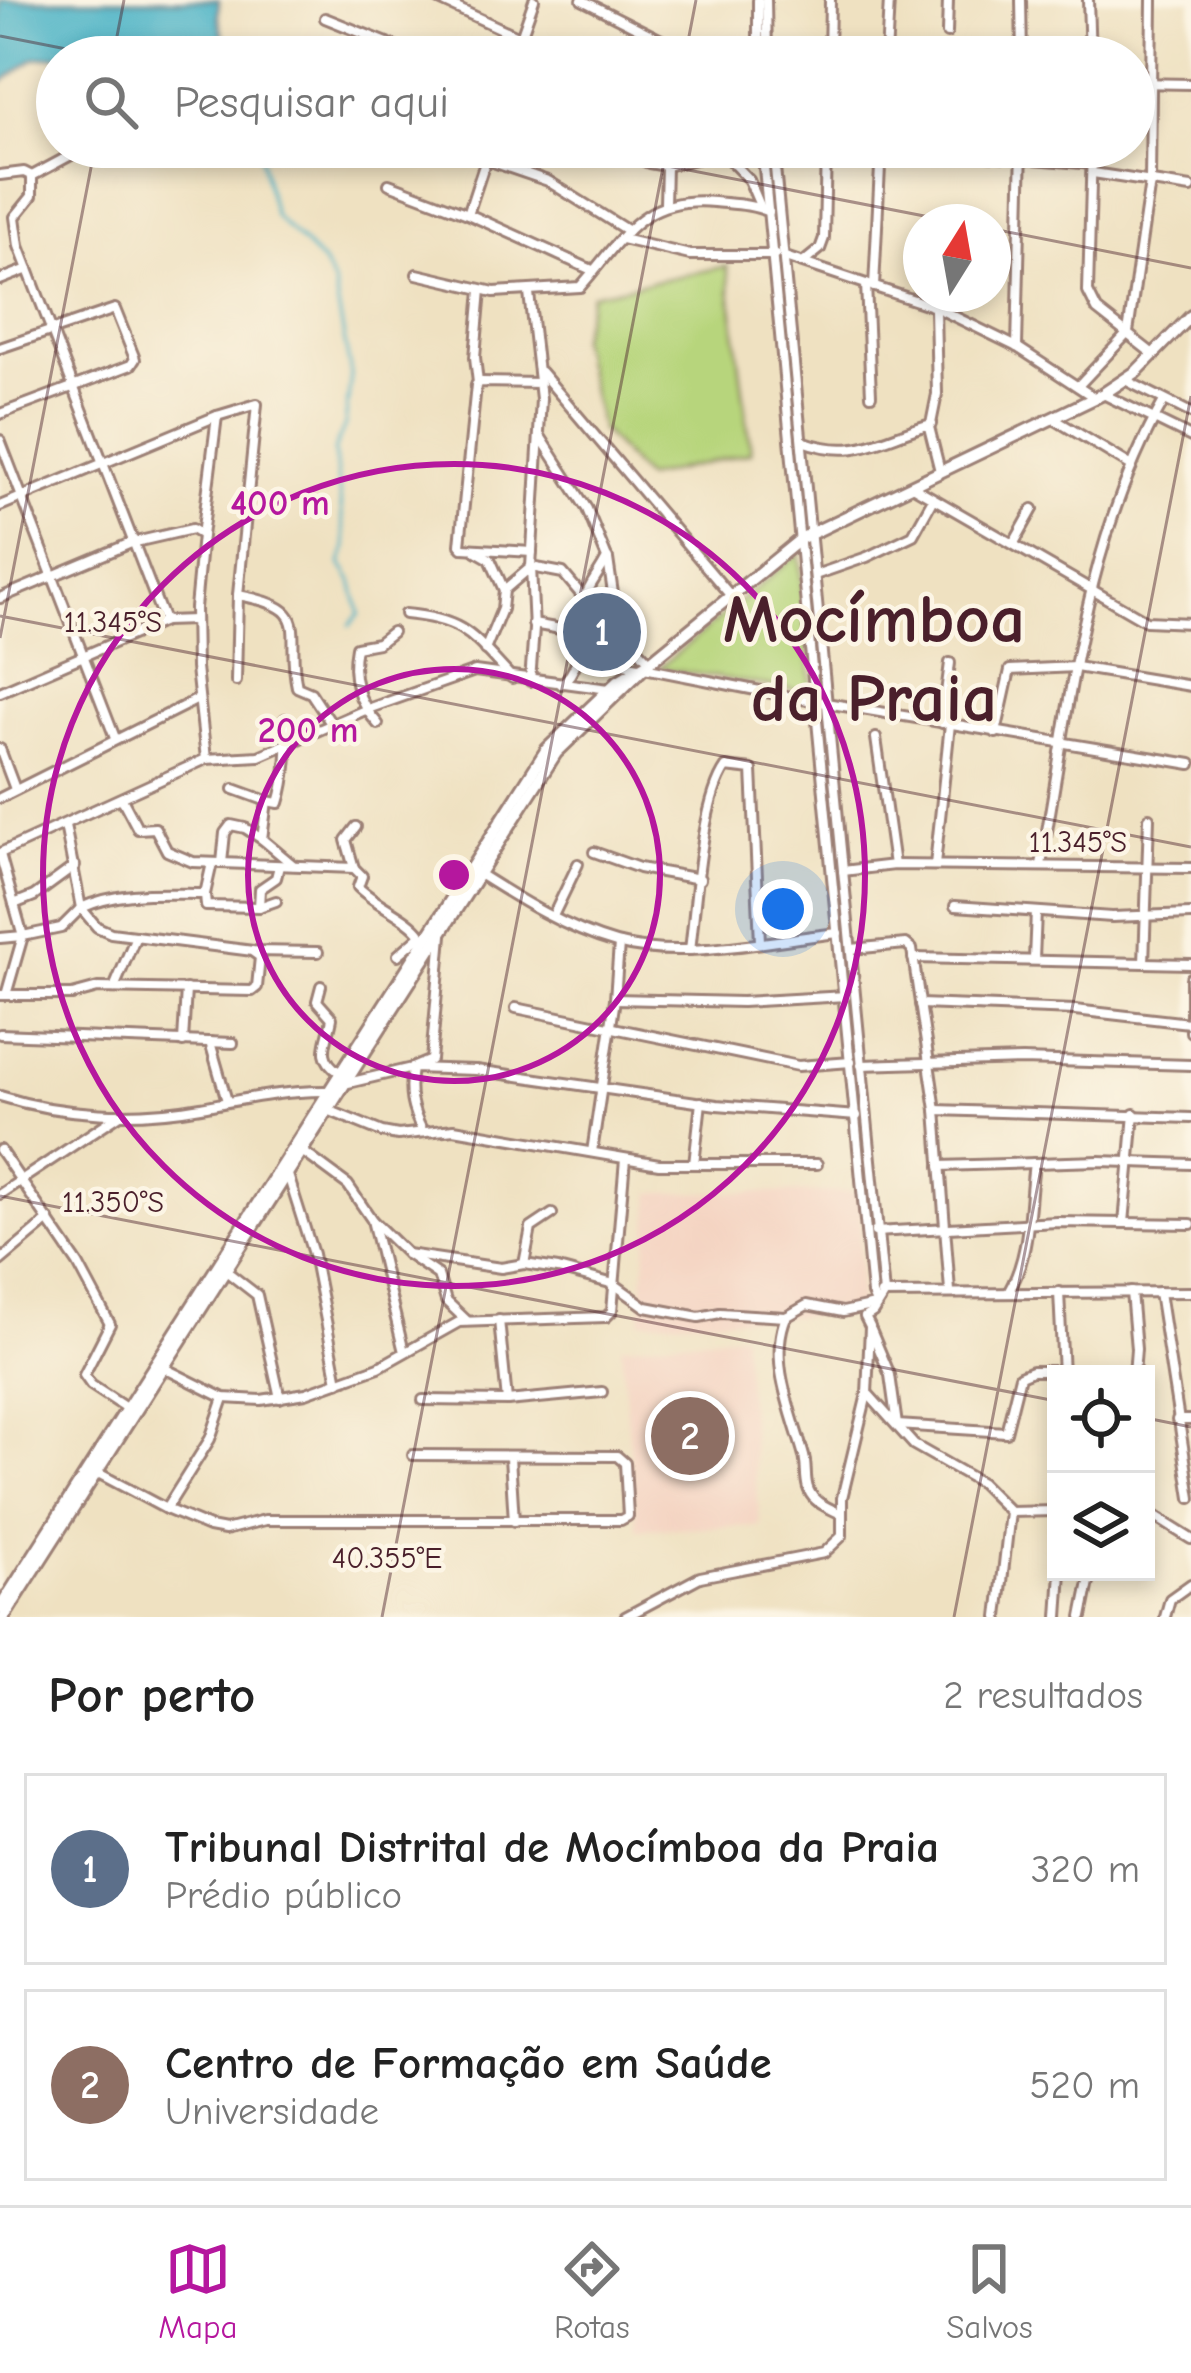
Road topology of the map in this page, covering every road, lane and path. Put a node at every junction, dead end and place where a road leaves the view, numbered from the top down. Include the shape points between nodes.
1 (439, 0) edge
2 (533, 0) edge
3 (582, 0) edge
4 (762, 0) edge
5 (830, 0) edge
6 (889, 0) edge
7 (948, 0) edge
8 (1022, 0) edge
9 (1088, 0) edge
10 (1152, 0) edge
11 (325, 18) dead end
12 (947, 33) dead end
13 (370, 36) edge
14 (515, 36) edge
15 (520, 36) edge
16 (653, 36) edge
17 (759, 36) edge
18 (765, 36) edge
19 (829, 36) edge
20 (887, 36) edge
21 (1022, 36) edge
22 (1089, 36) edge
23 (1153, 36) edge
24 (1155, 83) edge
25 (1191, 84) edge
26 (47, 168) edge
27 (482, 168) edge
28 (509, 168) edge
29 (666, 168) edge
30 (737, 168) edge
31 (767, 168) edge
32 (770, 168) edge
33 (826, 168) edge
34 (883, 168) edge
35 (1022, 168) edge
36 (1093, 168) joint
37 (1151, 168) edge
38 (0, 175) edge
39 (32, 176) junction
40 (1150, 182) junction
41 (389, 184) dead end
42 (1191, 188) edge
43 (665, 204) junction
44 (766, 210) junction
45 (468, 214) junction
46 (625, 235) junction
47 (780, 256) junction
48 (804, 262) junction
49 (28, 269) junction
50 (593, 270) junction
51 (417, 274) dead end
52 (0, 280) edge
53 (870, 286) junction
54 (481, 290) junction
55 (529, 293) junction
56 (903, 297) edge
57 (935, 312) edge
58 (943, 312) edge
59 (1191, 316) edge
60 (52, 327) junction
61 (1128, 334) junction
62 (1017, 347) junction
63 (0, 348) edge
64 (1153, 354) junction
65 (540, 371) junction
66 (1125, 380) junction
67 (478, 383) junction
68 (540, 383) junction
69 (72, 385) junction
70 (1078, 386) junction
71 (871, 395) dead end
72 (1099, 396) junction
73 (1164, 401) junction
74 (1191, 413) edge
75 (0, 414) edge
76 (217, 416) junction
77 (1054, 419) junction
78 (1154, 420) junction
79 (928, 427) junction
80 (539, 435) junction
81 (1191, 437) edge
82 (0, 440) edge
83 (799, 448) junction
84 (103, 464) junction
85 (1132, 466) junction
86 (940, 471) junction
87 (911, 486) junction
88 (23, 496) junction
89 (933, 499) junction
90 (0, 506) edge
91 (1033, 509) dead end
92 (202, 536) junction
93 (807, 536) junction
94 (131, 543) junction
95 (1014, 543) junction
96 (463, 548) junction
97 (532, 552) junction
98 (607, 558) junction
99 (531, 568) junction
100 (53, 575) junction
101 (815, 575) junction
102 (1090, 586) junction
103 (504, 590) junction
104 (238, 595) junction
105 (730, 595) junction
106 (0, 598) edge
107 (584, 598) junction
108 (405, 614) dead end
109 (195, 620) junction
110 (164, 621) junction
111 (1191, 622) edge
112 (533, 624) junction
113 (392, 632) dead end
114 (577, 632) junction
115 (485, 650) junction
116 (578, 655) junction
117 (86, 657) junction
118 (950, 663) dead end
119 (643, 667) junction
120 (1076, 667) junction
121 (513, 679) junction
122 (236, 681) dead end
123 (530, 681) junction
124 (560, 685) junction
125 (1191, 686) edge
126 (609, 689) junction
127 (0, 692) edge
128 (198, 699) junction
129 (816, 701) junction
130 (829, 703) junction
131 (365, 710) junction
132 (285, 719) dead end
133 (946, 723) junction
134 (378, 724) dead end
135 (332, 725) junction
136 (996, 734) junction
137 (115, 738) junction
138 (876, 738) dead end
139 (291, 744) junction
140 (1061, 744) junction
141 (0, 749) edge
142 (206, 759) junction
143 (1191, 764) edge
144 (16, 789) junction
145 (234, 789) dead end
146 (0, 798) edge
147 (122, 799) junction
148 (267, 801) junction
149 (831, 809) junction
150 (1149, 818) dead end
151 (64, 825) junction
152 (356, 827) dead end
153 (262, 839) junction
154 (594, 852) dead end
155 (0, 854) edge
156 (217, 863) junction
157 (578, 864) dead end
158 (894, 865) junction
159 (935, 865) junction
160 (1041, 865) junction
161 (75, 866) junction
162 (279, 866) junction
163 (293, 866) junction
164 (1146, 867) junction
165 (354, 868) junction
166 (1191, 868) edge
167 (474, 871) junction
168 (843, 871) junction
169 (700, 879) junction
170 (205, 894) junction
171 (277, 902) dead end
172 (14, 904) junction
173 (955, 906) dead end
174 (259, 907) junction
175 (81, 908) junction
176 (1036, 912) junction
177 (1148, 914) junction
178 (1191, 914) edge
179 (553, 916) junction
180 (442, 929) junction
181 (844, 932) junction
182 (23, 936) junction
183 (136, 936) junction
184 (0, 938) edge
185 (760, 942) junction
186 (619, 944) junction
187 (851, 949) junction
188 (690, 950) junction
189 (253, 951) junction
190 (318, 952) dead end
191 (398, 955) dead end
192 (913, 958) junction
193 (1034, 959) junction
194 (1144, 963) junction
195 (1191, 964) edge
196 (1191, 978) edge
197 (321, 986) dead end
198 (114, 988) junction
199 (186, 989) junction
200 (3, 995) edge
201 (846, 996) junction
202 (615, 999) junction
203 (920, 1004) junction
204 (516, 1008) dead end
205 (1190, 1028) edge
206 (610, 1029) junction
207 (0, 1034) edge
208 (183, 1042) junction
209 (210, 1042) junction
210 (233, 1042) dead end
211 (856, 1063) junction
212 (929, 1063) junction
213 (1191, 1065) edge
214 (412, 1068) junction
215 (337, 1085) junction
216 (601, 1087) junction
217 (0, 1096) edge
218 (227, 1101) junction
219 (701, 1102) junction
220 (323, 1107) junction
221 (936, 1110) junction
222 (120, 1114) junction
223 (1134, 1114) junction
224 (857, 1116) junction
225 (1191, 1118) edge
226 (423, 1132) junction
227 (0, 1150) edge
228 (302, 1151) junction
229 (592, 1152) junction
230 (626, 1160) junction
231 (1129, 1161) junction
232 (1034, 1163) junction
233 (694, 1164) junction
234 (817, 1164) dead end
235 (1191, 1164) edge
236 (940, 1166) junction
237 (288, 1174) junction
238 (22, 1180) junction
239 (0, 1194) edge
240 (552, 1214) dead end
241 (49, 1220) junction
242 (372, 1220) junction
243 (1124, 1222) junction
244 (1025, 1223) junction
245 (1191, 1224) edge
246 (945, 1229) junction
247 (872, 1232) junction
248 (407, 1254) junction
249 (0, 1261) edge
250 (227, 1263) junction
251 (524, 1264) junction
252 (614, 1284) junction
253 (950, 1291) junction
254 (1009, 1291) junction
255 (1059, 1292) junction
256 (1131, 1292) junction
257 (1159, 1292) junction
258 (1191, 1292) edge
259 (872, 1294) junction
260 (884, 1294) junction
261 (876, 1304) junction
262 (786, 1317) junction
263 (499, 1320) junction
264 (468, 1321) junction
265 (870, 1327) junction
266 (404, 1352) junction
267 (1062, 1365) edge
268 (1135, 1365) edge
269 (164, 1368) junction
270 (1047, 1372) edge
271 (338, 1382) junction
272 (602, 1392) dead end
273 (868, 1394) junction
274 (280, 1398) junction
275 (224, 1399) junction
276 (423, 1400) dead end
277 (507, 1401) junction
278 (131, 1411) junction
279 (1177, 1420) junction
280 (1191, 1420) edge
281 (897, 1425) junction
282 (412, 1455) dead end
283 (510, 1457) junction
284 (98, 1473) junction
285 (1191, 1498) edge
286 (166, 1510) junction
287 (1047, 1511) edge
288 (1010, 1512) junction
289 (842, 1515) junction
290 (1155, 1516) edge
291 (514, 1522) junction
292 (1191, 1539) edge
293 (23, 1580) junction
294 (1060, 1581) edge
295 (1088, 1581) edge
296 (1191, 1584) edge
297 (1, 1604) edge
298 (4, 1617) edge
299 (625, 1617) edge
300 (998, 1617) edge
301 (1058, 1617) edge
302 (1082, 1617) edge
303 (1166, 1617) edge

1 - 14 street
2 - 15 street
3 - 16 street
4 - 17 street
4 - 18 street
5 - 19 street
6 - 20 street
7 - 12 street
8 - 21 street
9 - 22 street
10 - 23 street
11 - 13 street
24 - 25 street
26 - 39 street
27 - 45 street
28 - 46 street via 548,181
29 - 43 street
30 - 44 street
31 - 44 street
32 - 47 street
33 - 48 street via 824,238
34 - 53 street
35 - 62 street
36 - 40 street
36 - 61 street via 1088,292 1096,310
37 - 40 street
38 - 39 street
39 - 49 street via 35,189 14,225
40 - 42 street
40 - 61 street
41 - 45 street
43 - 44 street
43 - 46 street
44 - 47 street
45 - 50 street
46 - 47 street via 690,255
46 - 50 street
47 - 48 street
47 - 83 street
48 - 53 street
49 - 52 street
49 - 60 street
50 - 55 street via 580,287
51 - 54 street
53 - 56 street
53 - 71 street
54 - 55 street
54 - 67 street
55 - 65 street
57 - 79 street via 937,394
58 - 62 street
59 - 64 street
60 - 63 street
60 - 69 street
60 - 69 street via 115,309 135,359
61 - 64 street
61 - 70 street
62 - 70 street
64 - 66 street
65 - 68 street
65 - 105 street
66 - 72 street
66 - 73 street
67 - 68 street
67 - 96 street
68 - 80 street
69 - 75 street
69 - 84 street
70 - 72 street
72 - 77 street
72 - 78 street
73 - 74 street
73 - 78 street
76 - 84 street
76 - 92 street
76 - 104 street via 257,404
77 - 85 street
77 - 86 street
78 - 81 street
78 - 85 street
79 - 83 street via 853,451
79 - 86 street
80 - 97 street
80 - 98 street via 587,509
82 - 88 street
83 - 93 street
84 - 88 street
84 - 94 street
85 - 102 street
86 - 87 street
87 - 89 street
87 - 93 street
88 - 90 street
88 - 100 street
89 - 95 street
89 - 101 street via 913,536
91 - 95 street
92 - 94 street via 192,529
92 - 109 street
93 - 101 street
93 - 105 street
93 - 129 street
94 - 100 street
94 - 110 street
95 - 102 street
96 - 97 street
96 - 103 street via 490,559
97 - 99 street
98 - 107 street
98 - 119 street via 618,628
99 - 103 street
99 - 107 street via 563,573
99 - 112 street
100 - 106 street
100 - 117 street
101 - 130 street
102 - 111 street via 1146,621
102 - 120 street
103 - 115 street
104 - 122 street
104 - 135 street via 276,602 292,620 297,687 311,693
105 - 119 street
107 - 114 street
108 - 115 street via 459,624
109 - 110 street
109 - 128 street
110 - 117 street
112 - 114 street
112 - 123 street
113 - 131 street via 356,647 352,668
114 - 116 street
115 - 121 street
116 - 119 street
116 - 124 street
117 - 127 street
117 - 137 street
118 - 133 street
119 - 126 street
119 - 129 street
119 - 167 street via 556,753
120 - 125 street
120 - 136 street via 1010,670
120 - 140 street
121 - 123 street
121 - 131 street via 460,674
123 - 124 street
124 - 126 street
126 - 167 street via 547,749
128 - 137 street
128 - 142 street
129 - 130 street
129 - 149 street
130 - 133 street
130 - 149 street
131 - 134 street
131 - 135 street
132 - 139 street
133 - 136 street
133 - 159 street
135 - 139 street
136 - 140 street
137 - 144 street
138 - 158 street
139 - 142 street via 259,756
139 - 148 street via 279,803
140 - 143 street
140 - 160 street
141 - 144 street
142 - 147 street
144 - 146 street
145 - 148 street
147 - 151 street
147 - 156 street via 138,829 155,827 167,851
148 - 153 street
149 - 168 street
149 - 181 street
150 - 164 street
151 - 155 street
151 - 161 street
152 - 165 street via 346,840
153 - 156 street via 231,825
153 - 163 street
154 - 169 street
155 - 172 street
156 - 162 street
156 - 170 street
157 - 179 street
158 - 159 street
158 - 168 street
159 - 160 street
160 - 164 street
161 - 172 street
161 - 175 street
162 - 163 street
162 - 174 street via 260,889
163 - 165 street
164 - 166 street
164 - 177 street
165 - 191 street via 370,900 421,935
167 - 179 street
167 - 180 street
167 - 215 street
168 - 181 street
169 - 185 street via 718,780 726,767 749,767
169 - 188 street
170 - 174 street via 206,906
170 - 175 street via 108,896
171 - 174 street
172 - 182 street
173 - 176 street
175 - 182 street via 61,928
175 - 183 street via 97,927
176 - 177 street
176 - 193 street
177 - 178 street
177 - 194 street
179 - 186 street
180 - 214 street via 431,1060
180 - 215 street
181 - 185 street
181 - 187 street
181 - 201 street
182 - 184 street
182 - 200 street
183 - 189 street
183 - 198 street
185 - 188 street
186 - 188 street
186 - 202 street
187 - 192 street via 906,944
187 - 211 street
189 - 190 street
189 - 199 street via 260,957 254,990
192 - 193 street
192 - 203 street
193 - 194 street
194 - 195 street
196 - 205 street
197 - 215 street via 316,1000 332,1018 322,1051
198 - 199 street
198 - 200 street
199 - 208 street
201 - 202 street
201 - 211 street
202 - 206 street
203 - 205 street via 1075,1010
203 - 212 street
204 - 206 street
206 - 211 street via 797,1066
206 - 216 street
207 - 208 street
208 - 209 street
209 - 210 street
209 - 218 street
211 - 212 street
211 - 224 street
211 - 247 street
212 - 213 street
212 - 221 street
214 - 215 street
214 - 216 street
214 - 226 street via 411,1107
215 - 218 street
215 - 220 street
216 - 219 street
216 - 229 street
217 - 222 street via 36,1108
218 - 222 street
219 - 224 street
219 - 233 street
220 - 226 street via 382,1132
220 - 228 street
220 - 250 street
221 - 223 street
221 - 236 street
222 - 238 street
223 - 225 street
223 - 231 street
224 - 247 street
226 - 229 street via 454,1129
227 - 238 street
228 - 237 street
228 - 242 street via 348,1185
229 - 230 street
230 - 233 street
230 - 252 street
231 - 232 street
231 - 235 street
231 - 243 street
232 - 236 street
232 - 244 street
233 - 234 street
236 - 246 street
237 - 250 street
237 - 271 street via 314,1254
238 - 239 street
238 - 241 street
240 - 251 street via 531,1228
241 - 249 street
241 - 278 street via 110,1324 84,1375
242 - 248 street
242 - 266 street
243 - 244 street
243 - 245 street
244 - 246 street
244 - 254 street via 1026,1258
246 - 247 street
246 - 253 street
247 - 259 street
247 - 260 street
248 - 251 street
248 - 264 street via 438,1275 446,1301
250 - 269 street
250 - 274 street via 257,1295
250 - 278 street
251 - 252 street
252 - 262 street via 646,1307 674,1314
252 - 263 street via 606,1317
253 - 254 street
253 - 260 street
254 - 255 street
255 - 256 street
255 - 267 street
256 - 257 street
256 - 268 street
257 - 258 street
257 - 279 street
259 - 260 street
259 - 261 street
260 - 261 street
261 - 262 street via 843,1312 807,1305
261 - 265 street via 865,1317
262 - 289 street via 779,1333 783,1379 805,1481 815,1500
263 - 264 street
263 - 277 street
264 - 266 street
265 - 273 street
265 - 281 street via 890,1375
266 - 271 street
269 - 275 street
269 - 278 street
270 - 281 street via 1019,1376 1006,1432
271 - 274 street
272 - 277 street
273 - 281 street
273 - 289 street
274 - 275 street
275 - 286 street via 210,1439
276 - 277 street
278 - 284 street
278 - 293 street
279 - 280 street
279 - 285 street
281 - 288 street
282 - 283 street
283 - 291 street
283 - 291 street via 617,1456 626,1463 625,1519
284 - 286 street
284 - 293 street
286 - 291 street via 225,1530 265,1520
287 - 288 street
288 - 300 street
289 - 299 street via 842,1536 824,1553 700,1577
290 - 292 street
293 - 297 street
293 - 298 street
294 - 301 street
295 - 302 street
296 - 303 street via 1170,1599

